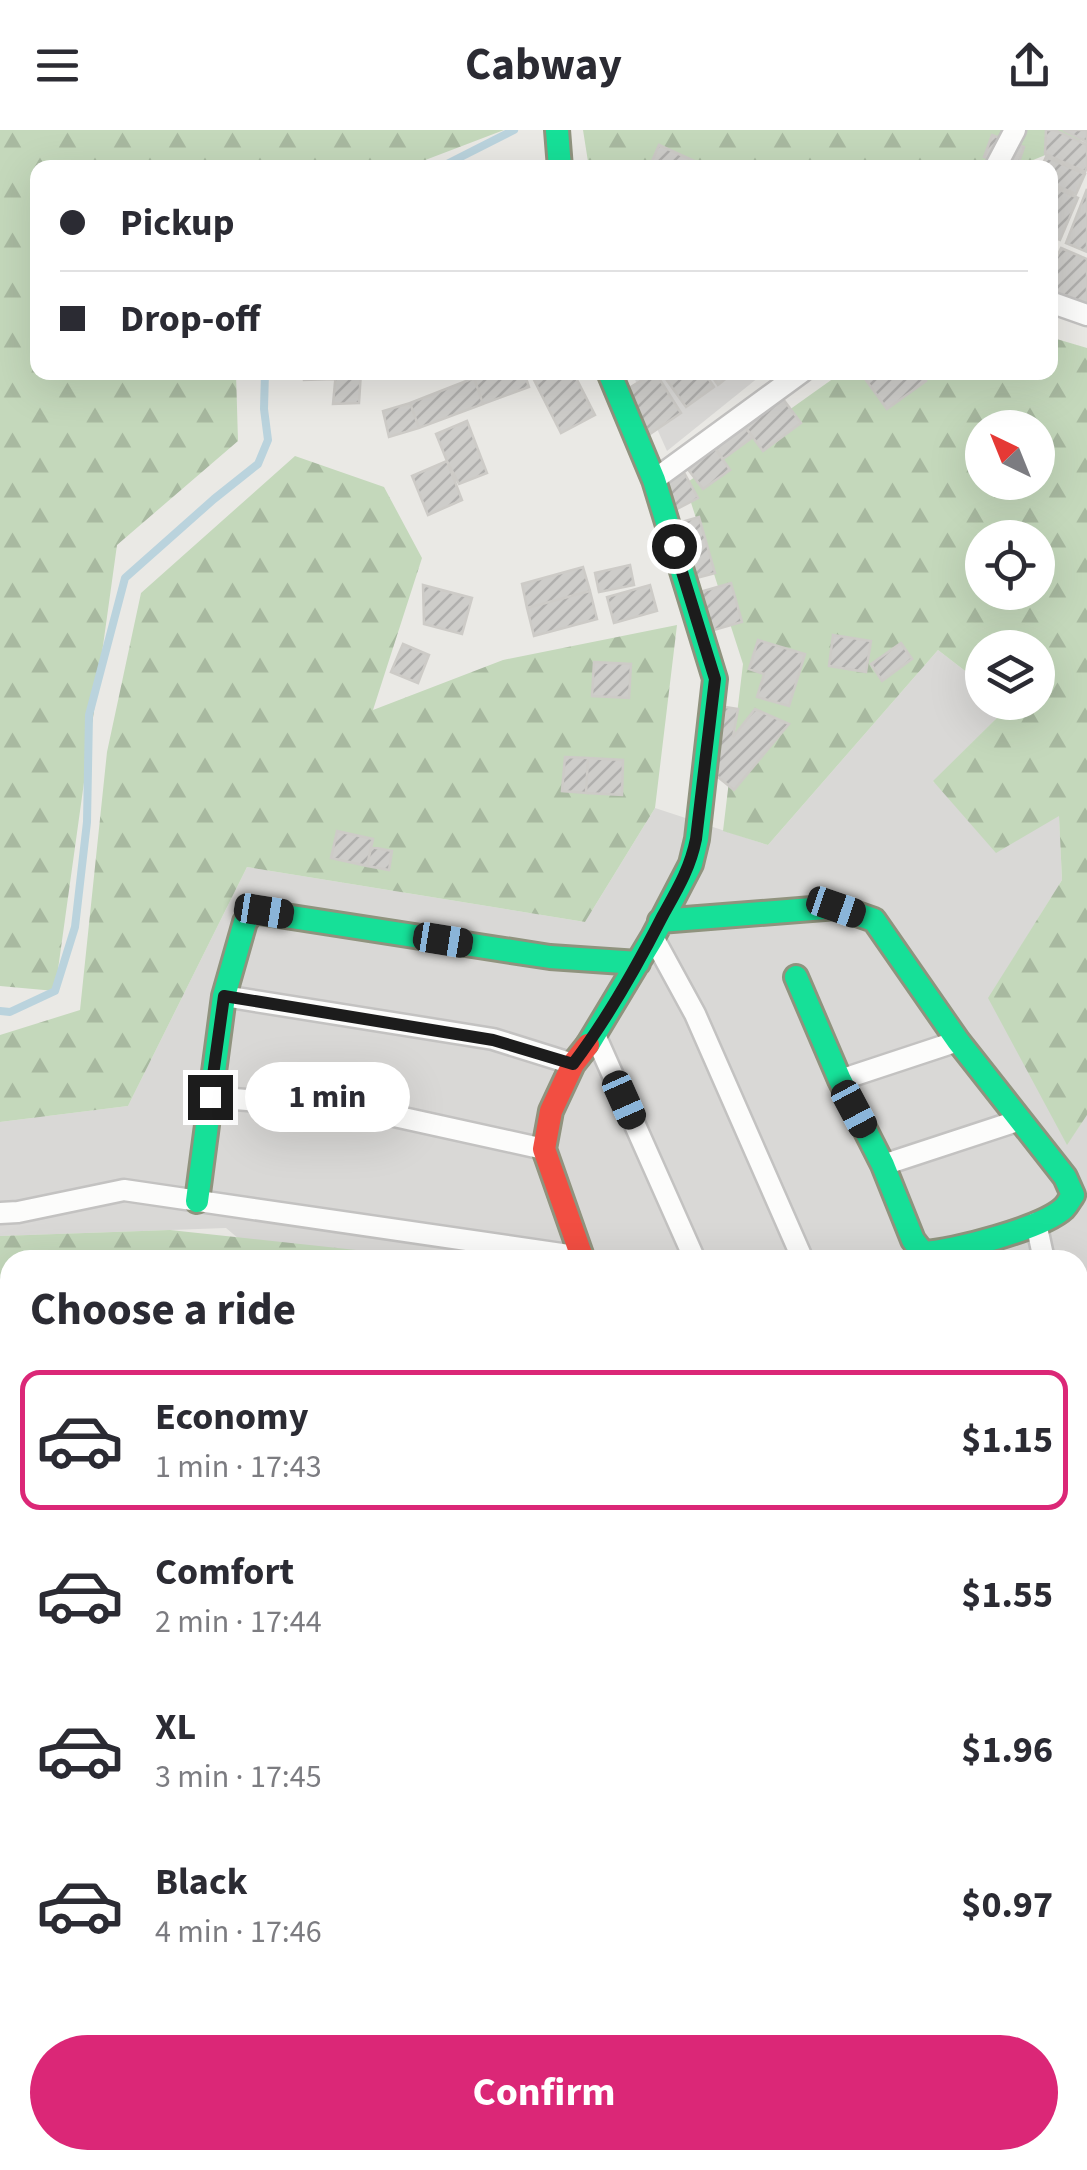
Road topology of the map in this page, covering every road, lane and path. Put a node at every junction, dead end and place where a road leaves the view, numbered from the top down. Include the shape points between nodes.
1 (556, 130) edge
2 (1015, 130) edge
3 (559, 160) edge
4 (999, 160) edge
5 (1058, 305) edge
6 (1087, 315) edge
7 (612, 380) edge
8 (791, 380) edge
9 (654, 480) junction
10 (657, 929) junction
11 (638, 964) junction
12 (796, 977) dead end
13 (224, 996) junction
14 (595, 1035) junction
15 (958, 1041) junction
16 (573, 1064) junction
17 (840, 1080) junction
18 (210, 1097) junction
19 (1020, 1120) junction
20 (544, 1150) junction
21 (884, 1165) junction
22 (197, 1201) junction
23 (0, 1213) edge
24 (1036, 1223) junction
25 (528, 1250) edge
26 (579, 1250) edge
27 (691, 1250) edge
28 (799, 1250) edge
29 (921, 1250) edge
30 (953, 1250) edge
31 (1042, 1250) edge

1 - 3 street
2 - 4 street
5 - 6 street
7 - 9 street
8 - 9 street
9 - 10 street via 715,679 691,864
10 - 11 street
10 - 15 street via 836,907 874,920
10 - 28 street
11 - 13 street via 550,957 254,910
11 - 14 street
12 - 17 street
13 - 16 street via 493,1040
13 - 18 street
14 - 16 street
14 - 27 street
15 - 17 street
15 - 19 street
16 - 20 street via 551,1111
17 - 21 street
18 - 20 street via 366,1110
18 - 22 street
19 - 21 street
19 - 24 street via 1074,1195
20 - 26 street
21 - 29 street
22 - 23 street via 124,1190
22 - 25 street
24 - 30 street
24 - 31 street

